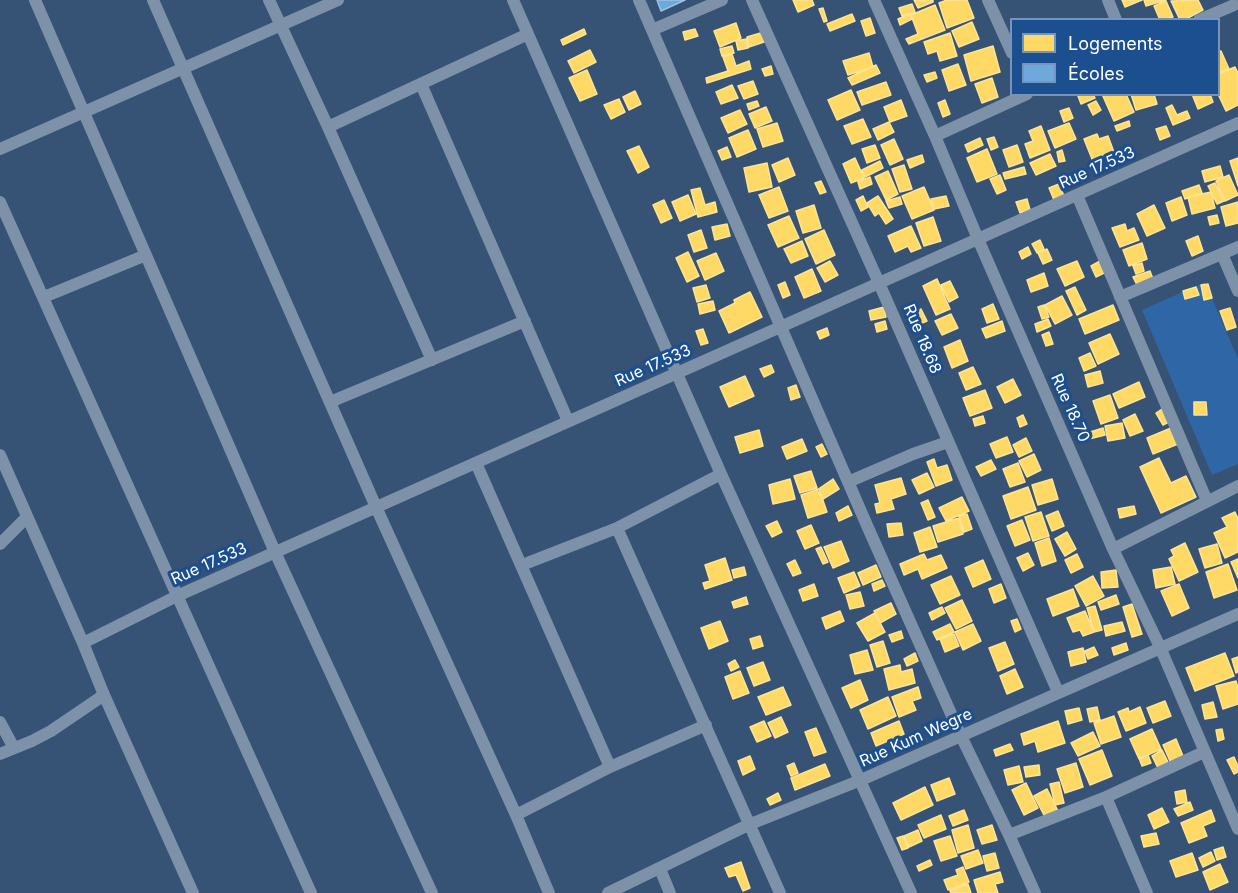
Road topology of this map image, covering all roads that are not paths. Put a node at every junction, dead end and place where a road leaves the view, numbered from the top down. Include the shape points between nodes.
1 (35, 0) edge
2 (153, 0) edge
3 (269, 0) edge
4 (338, 0) edge
5 (513, 0) edge
6 (639, 0) edge
7 (722, 0) edge
8 (752, 0) edge
9 (874, 0) edge
10 (988, 0) edge
11 (1108, 0) edge
12 (1234, 7) edge
13 (1115, 18) edge
14 (1204, 18) edge
15 (281, 26) junction
16 (652, 30) junction
17 (528, 34) junction
18 (1010, 51) edge
19 (183, 68) junction
20 (421, 84) junction
21 (1023, 96) edge
22 (84, 113) junction
23 (1238, 123) edge
24 (328, 127) junction
25 (935, 136) junction
26 (0, 149) edge
27 (1077, 195) junction
28 (0, 202) edge
29 (978, 239) junction
30 (1238, 247) edge
31 (1222, 254) junction
32 (146, 255) junction
33 (879, 283) junction
34 (1238, 291) edge
35 (44, 297) junction
36 (1120, 297) junction
37 (525, 321) junction
38 (780, 326) junction
39 (432, 360) junction
40 (678, 374) junction
41 (330, 402) junction
42 (568, 421) junction
43 (948, 442) junction
44 (0, 455) edge
45 (476, 463) junction
46 (721, 474) junction
47 (848, 482) junction
48 (1238, 486) edge
49 (1207, 501) junction
50 (376, 507) junction
51 (27, 517) junction
52 (617, 528) junction
53 (0, 544) edge
54 (1113, 549) junction
55 (275, 552) junction
56 (522, 565) junction
57 (177, 596) junction
58 (1238, 614) edge
59 (83, 642) junction
60 (1160, 647) junction
61 (1058, 693) junction
62 (104, 695) junction
63 (0, 722) edge
64 (706, 725) junction
65 (961, 736) junction
66 (14, 748) junction
67 (1204, 752) junction
68 (0, 754) edge
69 (610, 767) junction
70 (861, 780) junction
71 (1106, 797) junction
72 (516, 815) junction
73 (748, 825) junction
74 (1238, 829) edge
75 (1010, 835) junction
76 (660, 869) junction
77 (193, 893) edge
78 (311, 893) edge
79 (432, 893) edge
80 (549, 893) edge
81 (608, 893) edge
82 (670, 893) edge
83 (780, 893) edge
84 (911, 893) edge
85 (1035, 893) edge
86 (1147, 893) edge

1 - 22 street
2 - 19 street
3 - 15 street
4 - 15 street
5 - 17 street
6 - 16 street
7 - 16 street
8 - 33 street, Rue 18.68
9 - 25 street, Rue 18.70
10 - 18 street
11 - 13 street
12 - 14 street
15 - 19 street
15 - 24 street
16 - 38 street
17 - 20 street
17 - 40 street
19 - 22 street
19 - 41 street
20 - 24 street
20 - 37 street
21 - 25 street
22 - 26 street
22 - 32 street
23 - 27 street, Rue 17.533
24 - 39 street
25 - 29 street, Rue 18.70
27 - 29 street, Rue 17.533
27 - 36 street
28 - 35 street
29 - 33 street, Rue 17.533
29 - 54 street, Rue 18.70
30 - 31 street
31 - 34 street
31 - 36 street
32 - 35 street
32 - 55 street
33 - 38 street, Rue 17.533
33 - 43 street, Rue 18.68
35 - 57 street
36 - 49 street
37 - 39 street
37 - 42 street
38 - 40 street, Rue 17.533
38 - 47 street
39 - 41 street
40 - 42 street, Rue 17.533
40 - 46 street
41 - 50 street
42 - 45 street, Rue 17.533
43 - 47 street
43 - 61 street, Rue 18.68
44 - 51 street
45 - 50 street, Rue 17.533
45 - 56 street
46 - 52 street
46 - 70 street
47 - 65 street
48 - 49 street
49 - 54 street
50 - 55 street, Rue 17.533
50 - 72 street
51 - 53 street
51 - 59 street
52 - 56 street
52 - 64 street
54 - 60 street, Rue 18.70
55 - 57 street, Rue 17.533
55 - 79 street
56 - 69 street
57 - 59 street, Rue 17.533
57 - 78 street
58 - 60 street, Rue Kum Wegre
59 - 62 street
60 - 61 street, Rue Kum Wegre
60 - 67 street, Rue 18.70
61 - 65 street, Rue Kum Wegre
62 - 66 street via 51,731
62 - 77 street
63 - 66 street
64 - 69 street
64 - 73 street
65 - 70 street, Rue Kum Wegre
65 - 75 street
66 - 68 street
67 - 71 street
67 - 74 street, Rue 18.70
69 - 72 street
70 - 73 street, Rue Kum Wegre
70 - 84 street
71 - 75 street
71 - 86 street
72 - 80 street
73 - 76 street, Rue Kum Wegre
73 - 83 street
75 - 85 street
76 - 81 street, Rue Kum Wegre
76 - 82 street

